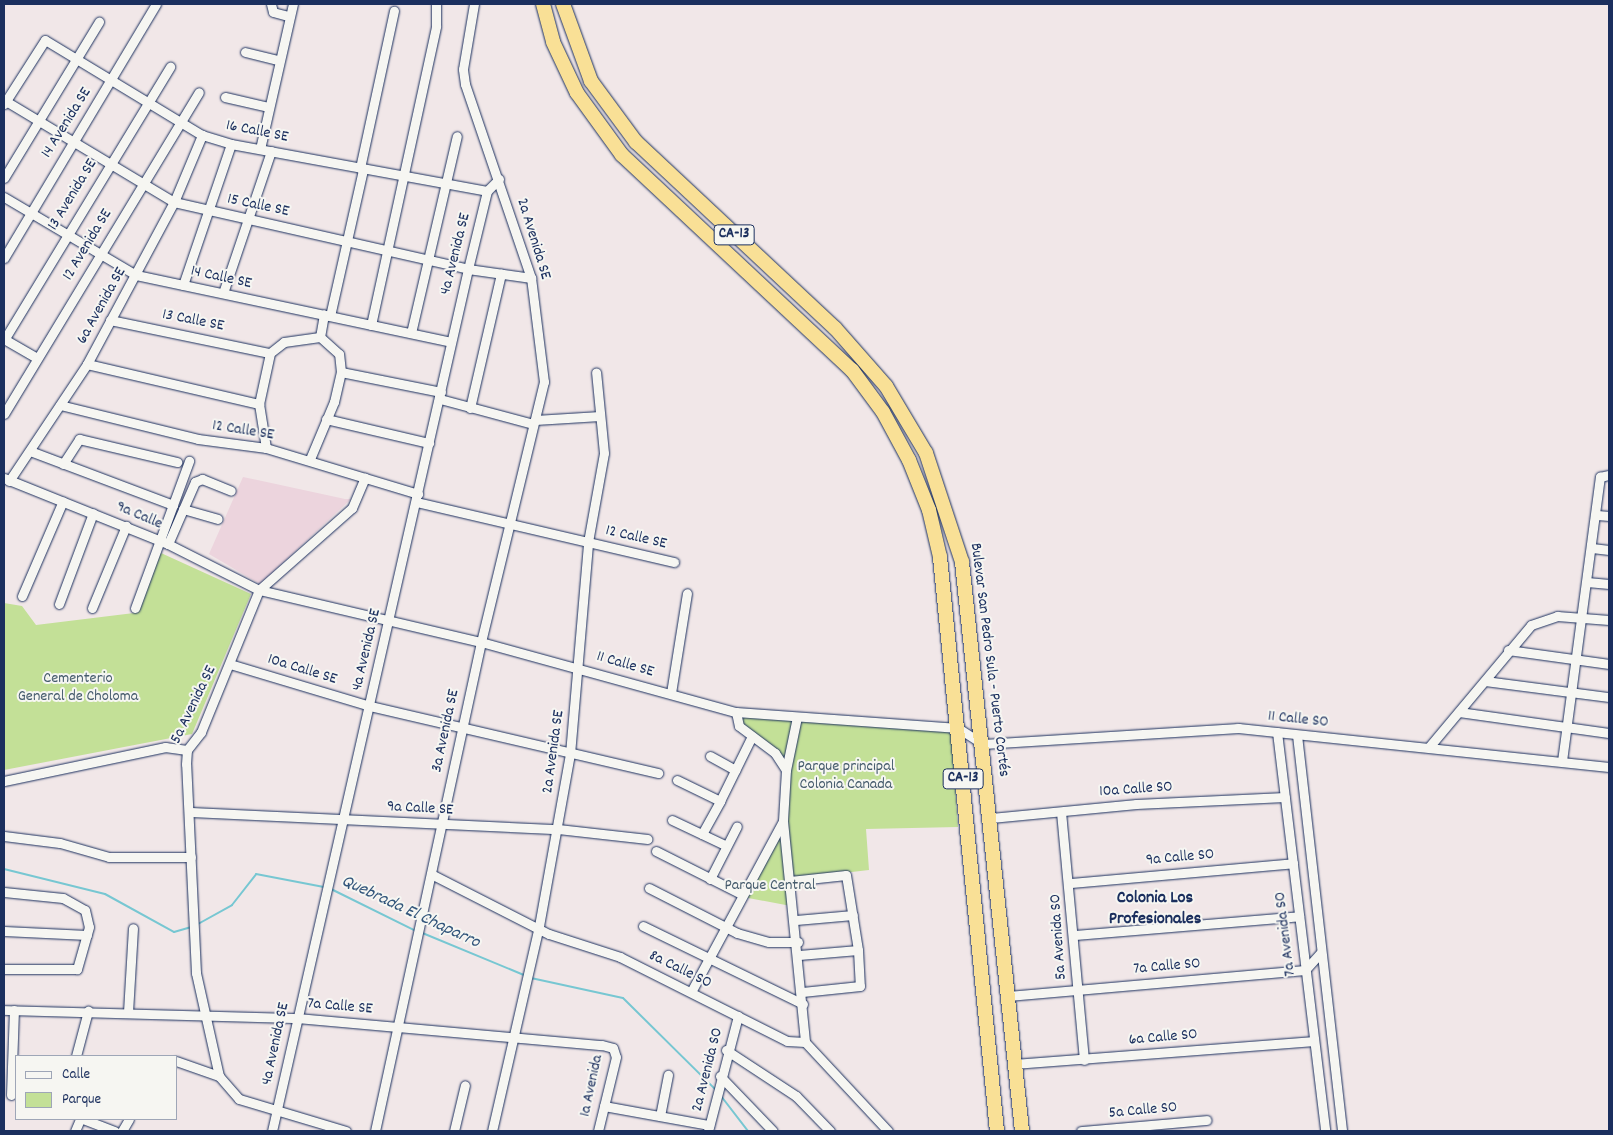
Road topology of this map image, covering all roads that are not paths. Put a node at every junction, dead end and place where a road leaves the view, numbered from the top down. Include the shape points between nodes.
1 (156, 4) edge
2 (271, 4) edge
3 (293, 4) edge
4 (436, 4) edge
5 (474, 4) edge
6 (543, 4) edge
7 (562, 4) edge
8 (394, 11) dead end
9 (288, 16) junction
10 (99, 22) dead end
11 (245, 52) dead end
12 (76, 59) junction
13 (278, 60) junction
14 (170, 67) dead end
15 (110, 81) junction
16 (199, 92) dead end
17 (225, 97) dead end
18 (4, 101) edge
19 (146, 104) junction
20 (268, 107) junction
21 (36, 122) junction
22 (180, 124) junction
23 (202, 135) junction
24 (457, 136) dead end
25 (70, 143) junction
26 (231, 144) junction
27 (260, 149) junction
28 (271, 150) junction
29 (108, 166) junction
30 (361, 168) junction
31 (402, 174) junction
32 (4, 178) edge
33 (499, 179) junction
34 (446, 184) junction
35 (141, 186) junction
36 (487, 192) junction
37 (4, 196) edge
38 (174, 202) junction
39 (208, 212) junction
40 (31, 213) junction
41 (248, 219) junction
42 (67, 234) junction
43 (347, 241) junction
44 (387, 251) junction
45 (100, 254) junction
46 (4, 258) edge
47 (427, 260) junction
48 (468, 269) junction
49 (501, 274) junction
50 (136, 275) junction
51 (531, 278) junction
52 (183, 285) junction
53 (223, 293) junction
54 (327, 315) junction
55 (110, 320) junction
56 (371, 325) junction
57 (410, 333) junction
58 (320, 337) junction
59 (539, 338) joint
60 (4, 339) edge
61 (451, 342) junction
62 (270, 353) junction
63 (37, 358) junction
64 (87, 364) junction
65 (341, 372) junction
66 (596, 372) dead end
67 (440, 396) junction
68 (259, 404) junction
69 (60, 405) junction
70 (470, 408) junction
71 (4, 414) edge
72 (600, 416) junction
73 (326, 419) junction
74 (534, 422) junction
75 (429, 443) junction
76 (266, 448) junction
77 (30, 451) junction
78 (310, 459) junction
79 (189, 461) dead end
80 (177, 462) dead end
81 (62, 464) junction
82 (1609, 475) edge
83 (365, 478) junction
84 (6, 480) edge
85 (231, 491) dead end
86 (417, 498) junction
87 (63, 501) junction
88 (173, 506) junction
89 (183, 509) junction
90 (93, 513) junction
91 (1597, 515) junction
92 (1609, 516) edge
93 (218, 518) dead end
94 (509, 523) junction
95 (126, 526) junction
96 (159, 541) junction
97 (588, 542) junction
98 (168, 544) junction
99 (1592, 548) junction
100 (1609, 550) edge
101 (674, 562) dead end
102 (1587, 582) junction
103 (1609, 584) edge
104 (259, 590) junction
105 (687, 593) dead end
106 (22, 596) dead end
107 (59, 604) dead end
108 (92, 608) dead end
109 (135, 608) dead end
110 (1582, 616) junction
111 (1609, 620) edge
112 (388, 622) junction
113 (481, 642) junction
114 (1508, 650) junction
115 (1576, 660) junction
116 (230, 664) junction
117 (1609, 664) edge
118 (580, 668) junction
119 (1484, 680) junction
120 (1572, 692) junction
121 (671, 693) junction
122 (1609, 698) edge
123 (370, 706) junction
124 (736, 712) junction
125 (1459, 712) junction
126 (797, 717) junction
127 (958, 728) junction
128 (1567, 728) junction
129 (462, 729) junction
130 (1278, 732) junction
131 (1609, 733) edge
132 (1297, 735) junction
133 (752, 736) junction
134 (983, 744) junction
135 (1429, 747) junction
136 (187, 750) junction
137 (570, 754) junction
138 (710, 756) dead end
139 (1562, 761) junction
140 (1609, 767) edge
141 (735, 770) junction
142 (786, 770) junction
143 (658, 773) dead end
144 (678, 780) dead end
145 (4, 781) edge
146 (1285, 797) junction
147 (720, 801) junction
148 (191, 812) junction
149 (1061, 812) junction
150 (991, 818) junction
151 (344, 820) junction
152 (672, 820) dead end
153 (783, 821) junction
154 (441, 825) junction
155 (737, 826) dead end
156 (558, 829) junction
157 (702, 834) junction
158 (4, 836) edge
159 (647, 839) dead end
160 (725, 845) junction
161 (656, 851) dead end
162 (191, 857) junction
163 (1293, 863) junction
164 (431, 874) junction
165 (710, 879) junction
166 (790, 881) junction
167 (1071, 884) junction
168 (649, 888) dead end
169 (4, 892) edge
170 (740, 894) junction
171 (853, 915) junction
172 (1299, 916) junction
173 (796, 920) junction
174 (538, 926) junction
175 (643, 926) dead end
176 (724, 927) junction
177 (133, 928) dead end
178 (4, 931) edge
179 (87, 935) junction
180 (1076, 935) junction
181 (798, 942) junction
182 (858, 950) junction
183 (1321, 952) junction
184 (799, 955) junction
185 (708, 958) junction
186 (4, 970) edge
187 (1305, 970) junction
188 (1078, 990) junction
189 (691, 992) junction
190 (802, 992) junction
191 (1008, 996) junction
192 (803, 1004) junction
193 (4, 1010) edge
194 (14, 1010) junction
195 (88, 1011) junction
196 (128, 1012) junction
197 (203, 1013) junction
198 (738, 1016) junction
199 (297, 1018) junction
200 (398, 1028) junction
201 (513, 1036) junction
202 (1313, 1041) junction
203 (804, 1042) junction
204 (613, 1048) joint
205 (726, 1050) junction
206 (76, 1055) edge
207 (1084, 1060) junction
208 (178, 1062) edge
209 (1015, 1064) junction
210 (668, 1075) dead end
211 (720, 1077) junction
212 (220, 1079) junction
213 (465, 1085) dead end
214 (10, 1095) edge
215 (604, 1106) junction
216 (277, 1109) junction
217 (660, 1116) junction
218 (81, 1120) edge
219 (85, 1120) edge
220 (128, 1120) edge
221 (1207, 1120) dead end
222 (709, 1128) edge
223 (75, 1131) edge
224 (115, 1131) edge
225 (122, 1131) edge
226 (272, 1131) edge
227 (346, 1131) edge
228 (375, 1131) edge
229 (454, 1131) edge
230 (492, 1131) edge
231 (598, 1131) edge
232 (773, 1131) edge
233 (830, 1131) edge
234 (888, 1131) edge
235 (997, 1131) edge
236 (1022, 1131) edge
237 (1081, 1131) edge
238 (1325, 1131) edge
239 (1342, 1131) edge

1 - 15 street, 14 Avenida SE
2 - 9 street via 273,12
3 - 9 street
4 - 31 street via 436,26
5 - 33 street, 2a Avenida SE via 463,70
6 - 127 highway, CA-13 via 553,42 577,93 622,155 795,312 852,370 883,412 909,460 935,538
7 - 134 highway, Bulevar San Pedro Sula - Puerto Cortés / CA-13 via 591,81 636,142 835,328 886,386 906,416 926,453 955,531
8 - 30 street
9 - 13 street
10 - 12 street
11 - 13 street
12 - 15 street, 16 Calle SE
12 - 18 street, 16 Calle SE via 45,40
12 - 21 street
13 - 20 street
14 - 19 street, 13 Avenida SE
15 - 19 street, 16 Calle SE
15 - 25 street, 14 Avenida SE
16 - 22 street, 12 Avenida SE
17 - 20 street
18 - 21 street, 15 Calle SE
19 - 22 street, 16 Calle SE
19 - 29 street, 13 Avenida SE
20 - 27 street
21 - 25 street, 15 Calle SE
21 - 32 street
22 - 23 street, 16 Calle SE
22 - 35 street, 12 Avenida SE
23 - 26 street, 16 Calle SE
23 - 38 street, 6a Avenida SE
24 - 34 street
25 - 29 street, 15 Calle SE
25 - 40 street, 14 Avenida SE
26 - 27 street, 16 Calle SE
26 - 39 street
27 - 28 street, 16 Calle SE
28 - 30 street, 16 Calle SE
28 - 41 street
29 - 35 street, 15 Calle SE
29 - 42 street, 13 Avenida SE
30 - 31 street, 16 Calle SE
30 - 43 street
31 - 34 street, 16 Calle SE
31 - 44 street
33 - 36 street, 4a Avenida SE
33 - 51 street, 2a Avenida SE
34 - 36 street, 16 Calle SE
34 - 47 street
35 - 38 street, 15 Calle SE
35 - 45 street, 12 Avenida SE
36 - 48 street, 4a Avenida SE
37 - 40 street, 14 Calle SE
38 - 39 street, 15 Calle SE
38 - 50 street, 6a Avenida SE
39 - 41 street, 15 Calle SE
39 - 52 street
40 - 42 street, 14 Calle SE
40 - 46 street, 14 Avenida SE
41 - 43 street, 15 Calle SE
41 - 53 street
42 - 45 street, 14 Calle SE
42 - 60 street, 13 Avenida SE
43 - 44 street, 15 Calle SE
43 - 54 street
44 - 47 street, 15 Calle SE
44 - 56 street
45 - 50 street, 14 Calle SE
45 - 63 street, 12 Avenida SE
47 - 48 street, 15 Calle SE
47 - 57 street
48 - 49 street, 15 Calle SE
48 - 61 street, 4a Avenida SE
49 - 51 street, 15 Calle SE
49 - 70 street
50 - 52 street, 14 Calle SE
50 - 55 street, 6a Avenida SE
51 - 59 street, 2a Avenida SE
52 - 53 street, 14 Calle SE
53 - 54 street, 14 Calle SE
54 - 56 street, 14 Calle SE
54 - 58 street
55 - 62 street, 13 Calle SE
55 - 64 street, 6a Avenida SE
56 - 57 street, 14 Calle SE
57 - 61 street, 14 Calle SE
58 - 62 street via 284,342
58 - 65 street via 340,354
59 - 74 street, 3a Avenida SE via 544,382
60 - 63 street
61 - 67 street, 4a Avenida SE
62 - 68 street
63 - 71 street, 12 Avenida SE
64 - 68 street
64 - 69 street, 6a Avenida SE
65 - 67 street
65 - 73 street
66 - 72 street, 2a Avenida SE
67 - 70 street
67 - 75 street, 4a Avenida SE
68 - 76 street
69 - 76 street, 12 Calle SE via 198,439
69 - 77 street, 6a Avenida SE
70 - 74 street
72 - 74 street
72 - 97 street, 2a Avenida SE via 604,453
73 - 75 street
73 - 78 street
74 - 94 street, 3a Avenida SE
75 - 86 street, 4a Avenida SE
76 - 78 street, 12 Calle SE
77 - 81 street
77 - 84 street, 6a Avenida SE
78 - 83 street, 12 Calle SE
79 - 88 street
80 - 81 street via 79,439
81 - 88 street
82 - 91 street via 1600,477
83 - 86 street, 12 Calle SE
83 - 104 street, 5a Avenida SE via 352,508
84 - 87 street, 9a Calle
85 - 89 street via 199,479
86 - 94 street, 12 Calle SE
86 - 112 street, 4a Avenida SE
87 - 90 street, 9a Calle
87 - 106 street
88 - 96 street
89 - 93 street
89 - 98 street
90 - 95 street, 9a Calle
90 - 107 street
91 - 92 street
91 - 99 street
94 - 97 street, 12 Calle SE
94 - 113 street, 3a Avenida SE
95 - 96 street, 9a Calle
95 - 108 street
96 - 98 street, 9a Calle
96 - 109 street
97 - 101 street, 12 Calle SE
97 - 118 street, 2a Avenida SE
98 - 104 street, 9a Calle
99 - 100 street
99 - 102 street
102 - 103 street
102 - 110 street
104 - 112 street, 11 Calle SE
104 - 116 street, 5a Avenida SE
105 - 121 street
110 - 111 street
110 - 114 street via 1544,619 1531,625
110 - 115 street
112 - 113 street, 11 Calle SE
112 - 123 street, 4a Avenida SE
113 - 118 street, 11 Calle SE
113 - 129 street, 3a Avenida SE
114 - 115 street
114 - 119 street
115 - 117 street
115 - 120 street
116 - 123 street, 10a Calle SE
116 - 136 street, 5a Avenida SE via 201,732
118 - 121 street, 11 Calle SE
118 - 137 street, 2a Avenida SE
119 - 120 street
119 - 125 street
120 - 122 street
120 - 128 street
121 - 124 street, 11 Calle SE
123 - 129 street, 10a Calle SE
123 - 151 street, 4a Avenida SE
124 - 126 street, 11 Calle SE
124 - 133 street via 739,726
125 - 128 street
125 - 135 street
126 - 127 street, 11 Calle SE
126 - 142 street
127 - 134 street, 11 Calle SE
127 - 235 highway, CA-13
128 - 131 street
128 - 139 street
129 - 137 street, 10a Calle SE
129 - 154 street, 3a Avenida SE
130 - 132 street, 11 Calle SO
130 - 134 street, 11 Calle SO via 1206,727
130 - 146 street, 7a Avenida SO
132 - 135 street, 11 Calle SO
132 - 183 street, 7a Avenida SO
133 - 141 street
133 - 142 street via 775,753
134 - 150 highway, Bulevar San Pedro Sula - Puerto Cortés / CA-13
135 - 139 street, 11 Calle SO
136 - 145 street via 166,747
136 - 148 street, 5a Avenida SE
137 - 143 street, 10a Calle SE
137 - 156 street, 2a Avenida SE
138 - 141 street
139 - 140 street, 11 Calle SO
141 - 147 street
142 - 153 street
144 - 147 street
146 - 149 street, 10a Calle SO
146 - 163 street, 7a Avenida SO
147 - 157 street
148 - 151 street, 9a Calle SE
148 - 162 street, 5a Avenida SE
149 - 150 street, 10a Calle SO
149 - 167 street, 5a Avenida SO
150 - 191 highway, Bulevar San Pedro Sula - Puerto Cortés / CA-13
151 - 154 street, 9a Calle SE
151 - 199 street, 4a Avenida SE
152 - 157 street
153 - 166 street
153 - 170 street
154 - 156 street, 9a Calle SE
154 - 164 street, 3a Avenida SE
155 - 160 street
156 - 159 street, 9a Calle SE
156 - 174 street, 2a Avenida SE
157 - 160 street
158 - 162 street via 60,842 109,857
160 - 165 street
161 - 165 street
162 - 197 street, 5a Avenida SE
163 - 167 street, 9a Calle SO
163 - 172 street, 7a Avenida SO
164 - 174 street, 8a Calle SO
164 - 200 street, 3a Avenida SE
165 - 170 street
166 - 171 street via 846,875
166 - 173 street
167 - 180 street, 5a Avenida SO
168 - 176 street
169 - 179 street via 49,893 77,904 89,918
170 - 176 street
171 - 173 street
171 - 182 street
172 - 180 street
172 - 187 street, 7a Avenida SO
173 - 181 street
174 - 189 street, 8a Calle SO via 565,941 620,957
174 - 201 street, 2a Avenida SE
175 - 185 street
176 - 181 street via 769,942
176 - 185 street
177 - 196 street
178 - 179 street
179 - 186 street via 77,969
180 - 188 street, 5a Avenida SO
181 - 184 street
182 - 184 street
182 - 190 street via 860,986
183 - 187 street
183 - 239 street, 7a Avenida SO
184 - 190 street
185 - 189 street
185 - 192 street
187 - 188 street, 7a Calle SO
187 - 202 street, 7a Avenida SO
188 - 191 street, 7a Calle SO
188 - 207 street, 5a Avenida SO
189 - 198 street, 8a Calle SO
190 - 192 street
191 - 209 highway, Bulevar San Pedro Sula - Puerto Cortés / CA-13
192 - 203 street
193 - 194 street, 7a Calle SE
194 - 195 street, 7a Calle SE
194 - 214 street
195 - 196 street, 7a Calle SE
195 - 206 street
196 - 197 street, 7a Calle SE
197 - 199 street, 7a Calle SE
197 - 212 street, 5a Avenida SE
198 - 203 street, 8a Calle SO via 787,1041
198 - 205 street, 2a Avenida SO
199 - 200 street, 7a Calle SE
199 - 216 street, 4a Avenida SE
200 - 201 street, 7a Calle SE
200 - 228 street, 3a Avenida SE
201 - 204 street, 7a Calle SE
201 - 230 street, 2a Avenida SE
202 - 207 street, 6a Calle SO
202 - 238 street, 7a Avenida SO
203 - 234 street
204 - 215 street, 1a Avenida via 616,1057
205 - 211 street, 2a Avenida SO
205 - 233 street via 796,1096
207 - 209 street, 6a Calle SO
208 - 212 street
209 - 236 highway, Bulevar San Pedro Sula - Puerto Cortés / CA-13
210 - 217 street
211 - 222 street, 2a Avenida SO
211 - 232 street
212 - 216 street via 239,1099
213 - 229 street
215 - 217 street
215 - 231 street, 1a Avenida
216 - 226 street, 4a Avenida SE
216 - 227 street
217 - 222 street
218 - 223 street
219 - 224 street
220 - 225 street
221 - 237 street, 5a Calle SO

